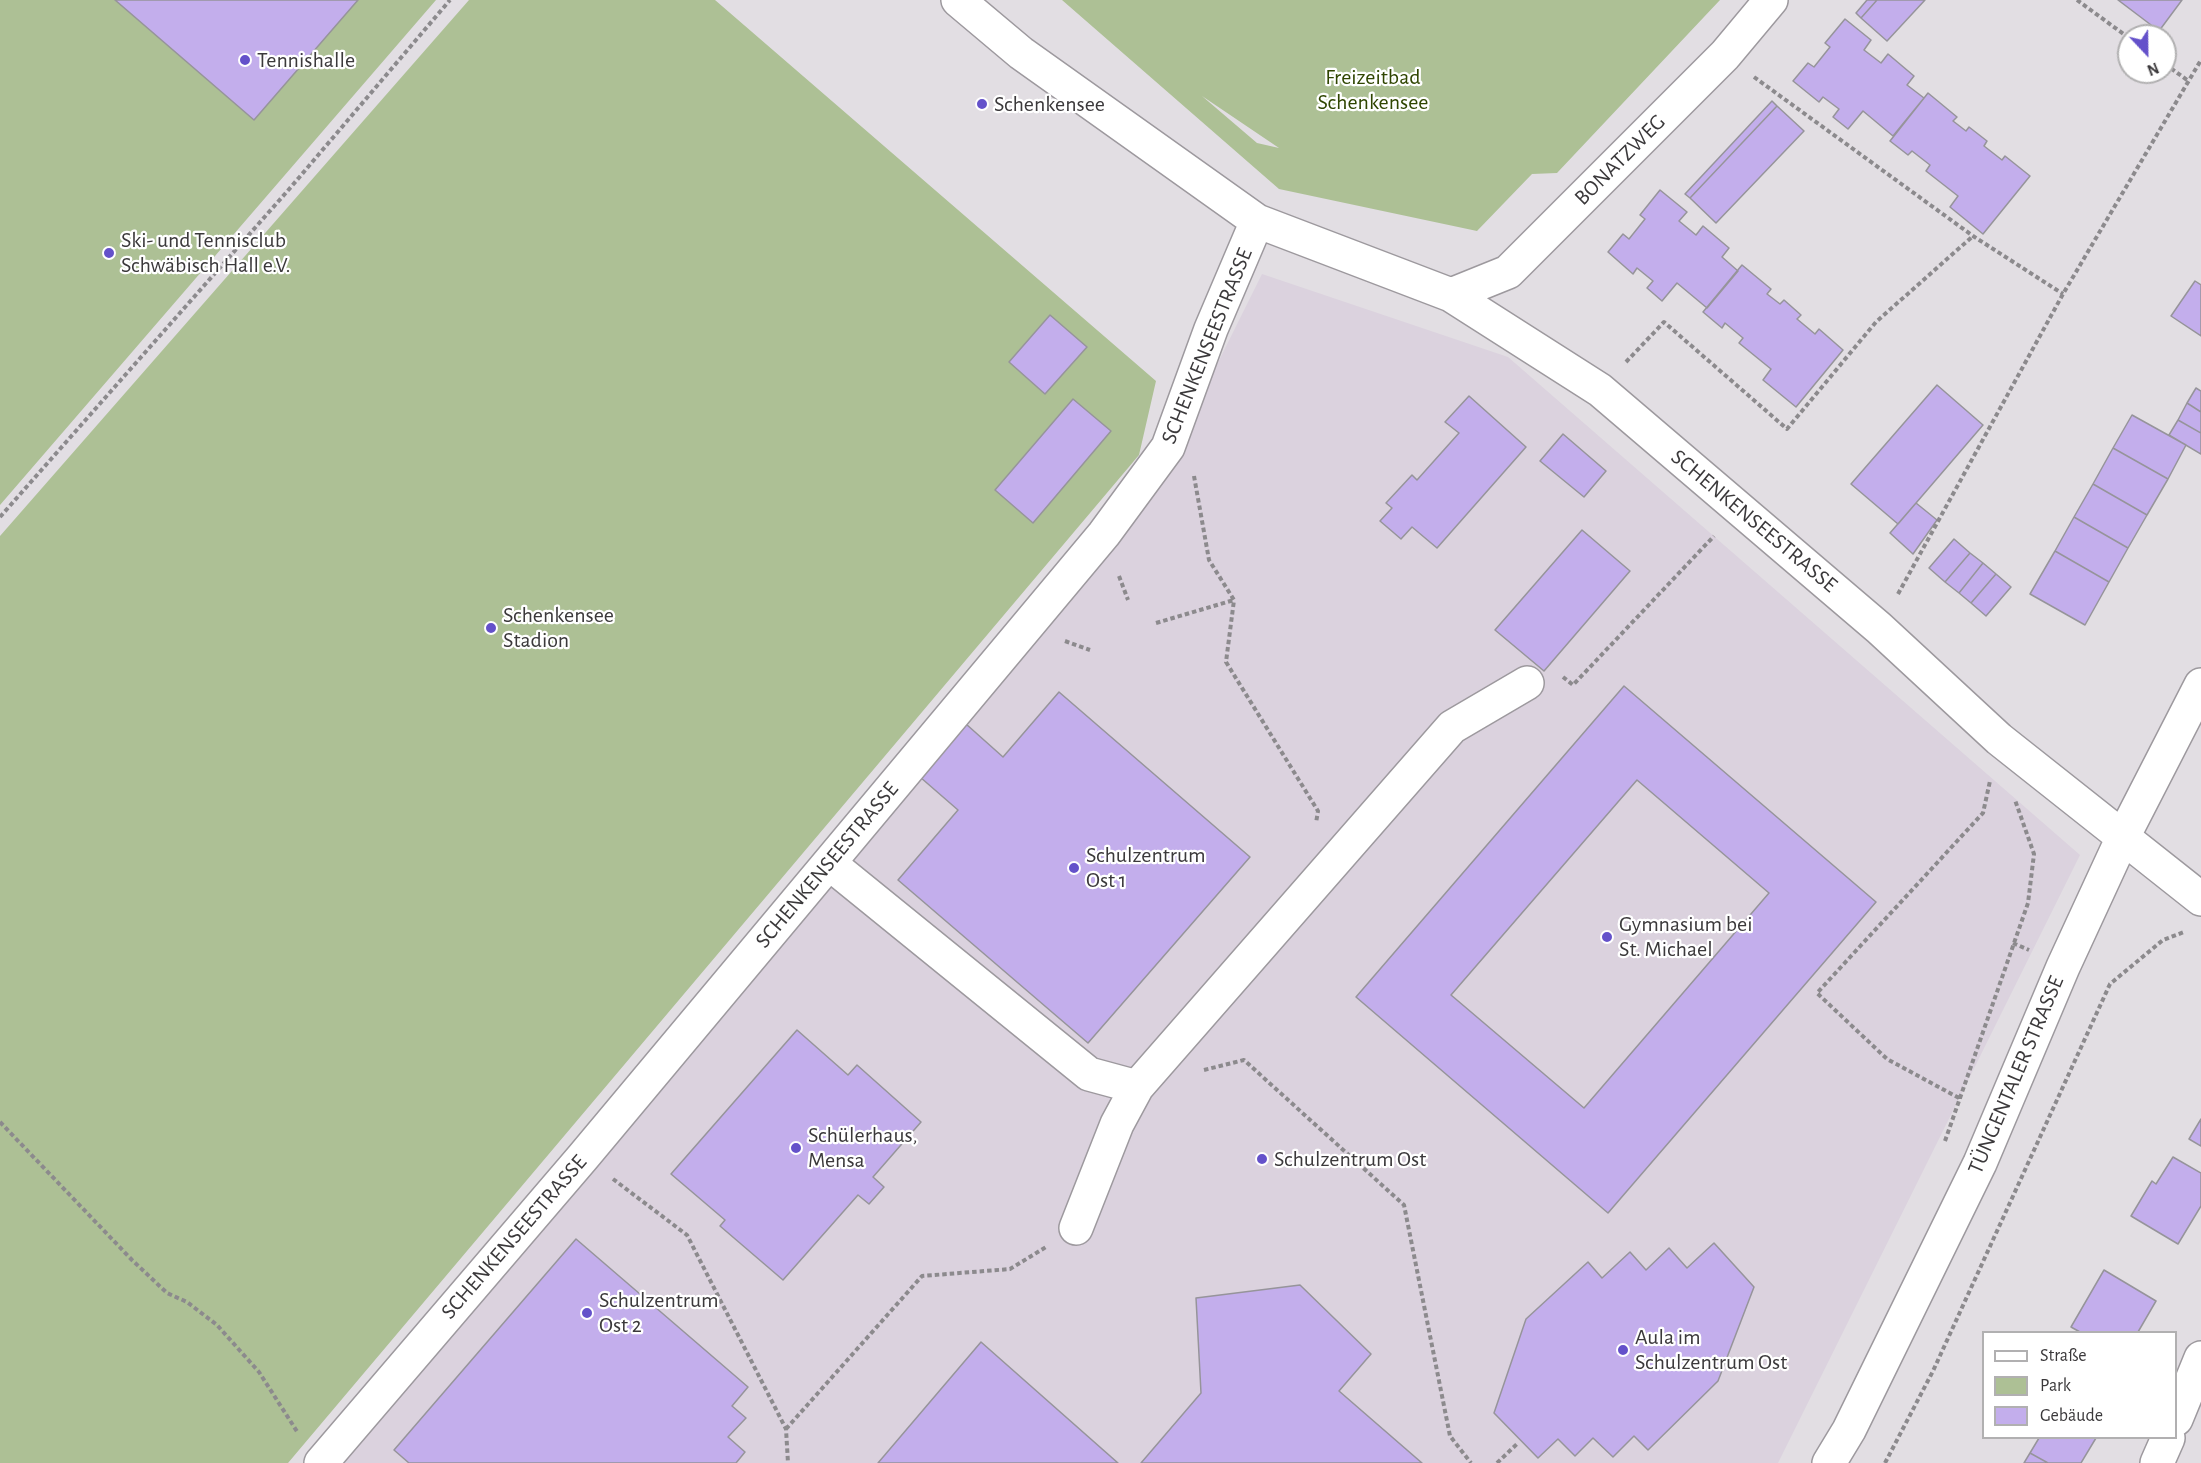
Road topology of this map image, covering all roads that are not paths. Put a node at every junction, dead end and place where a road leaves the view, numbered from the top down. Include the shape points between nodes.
1 (958, 0) edge
2 (1771, 0) edge
3 (1257, 221) junction
4 (1451, 295) junction
5 (1527, 683) dead end
6 (2201, 685) edge
7 (2124, 837) junction
8 (829, 863) junction
9 (2195, 912) edge
10 (1137, 1087) junction
11 (1076, 1228) dead end
12 (2201, 1358) edge
13 (2177, 1414) edge
14 (2167, 1439) edge
15 (323, 1462) edge
16 (1829, 1463) edge
17 (2157, 1463) edge

1 - 3 street, SCHENKENSEESTRASSE via 1021,52
2 - 4 street, BONATZWEG via 1725,55 1508,272
3 - 4 street, SCHENKENSEESTRASSE
3 - 8 street, SCHENKENSEESTRASSE via 1211,329 1168,447 1104,534
4 - 7 street, SCHENKENSEESTRASSE via 1600,390 1879,628 1999,739
5 - 10 street via 1452,727
6 - 7 street, TÜNGENTALER STRASSE
7 - 9 street, SCHENKENSEESTRASSE
7 - 16 street, TÜNGENTALER STRASSE via 2063,967 1980,1163 1849,1430
8 - 10 street via 1089,1074
8 - 15 street, SCHENKENSEESTRASSE
10 - 11 street via 1117,1124
12 - 13 street
14 - 17 street

